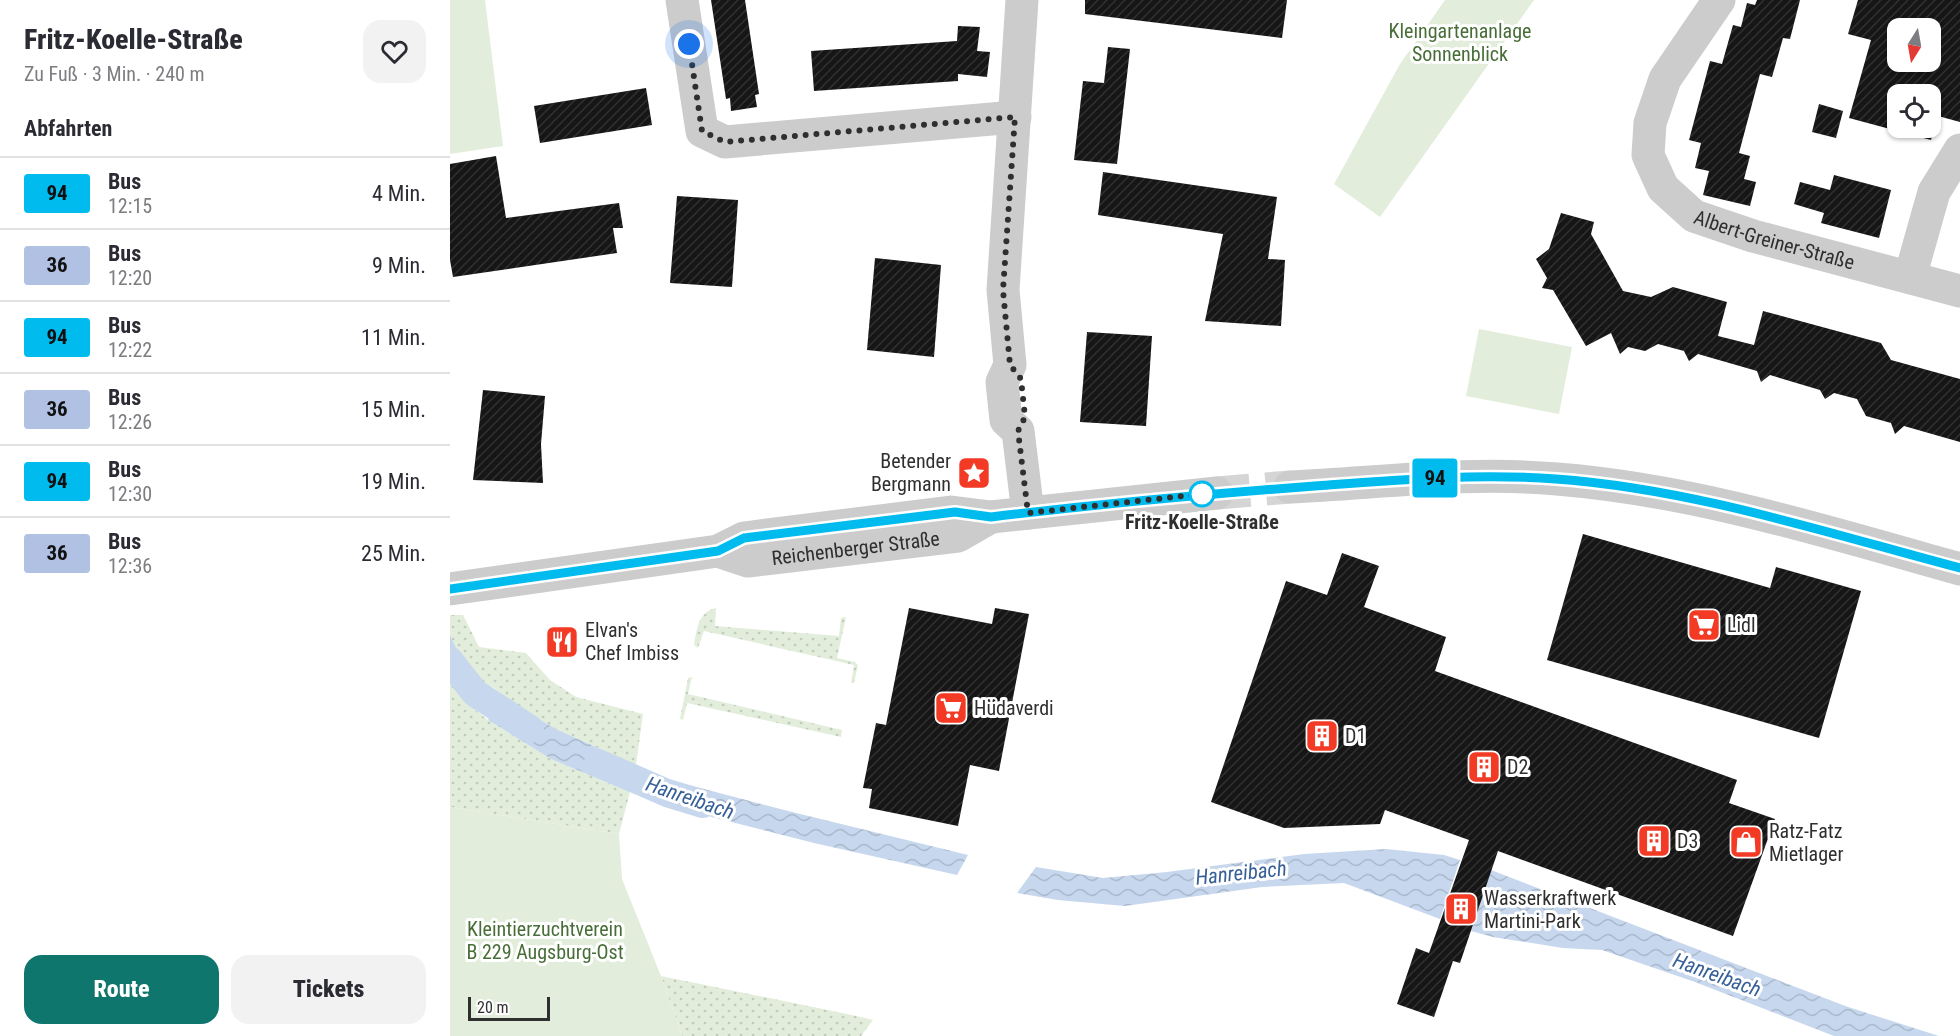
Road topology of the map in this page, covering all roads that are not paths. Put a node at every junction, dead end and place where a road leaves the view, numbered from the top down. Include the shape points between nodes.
1 (682, 0) edge
2 (1022, 0) edge
3 (1719, 0) edge
4 (1015, 117) junction
5 (1960, 150) edge
6 (1910, 277) junction
7 (1960, 291) edge
8 (1290, 487) tunnel mouth
9 (1217, 493) tunnel mouth
10 (1028, 513) junction
11 (1960, 568) edge
12 (450, 589) edge

1 - 4 street via 702,131 725,142
2 - 4 street
3 - 6 street, Albert-Greiner-Straße via 1665,79 1650,123 1648,155 1663,188 1694,216 1753,236
4 - 10 street via 1003,290 1010,365 1021,379 1025,417 1018,431
5 - 6 street via 1934,192
6 - 7 street, Albert-Greiner-Straße
8 - 11 street via 1502,477 1615,485 1741,510
9 - 10 street, Reichenberger Straße
10 - 12 street, Reichenberger Straße via 991,517 958,536 748,561 718,551

